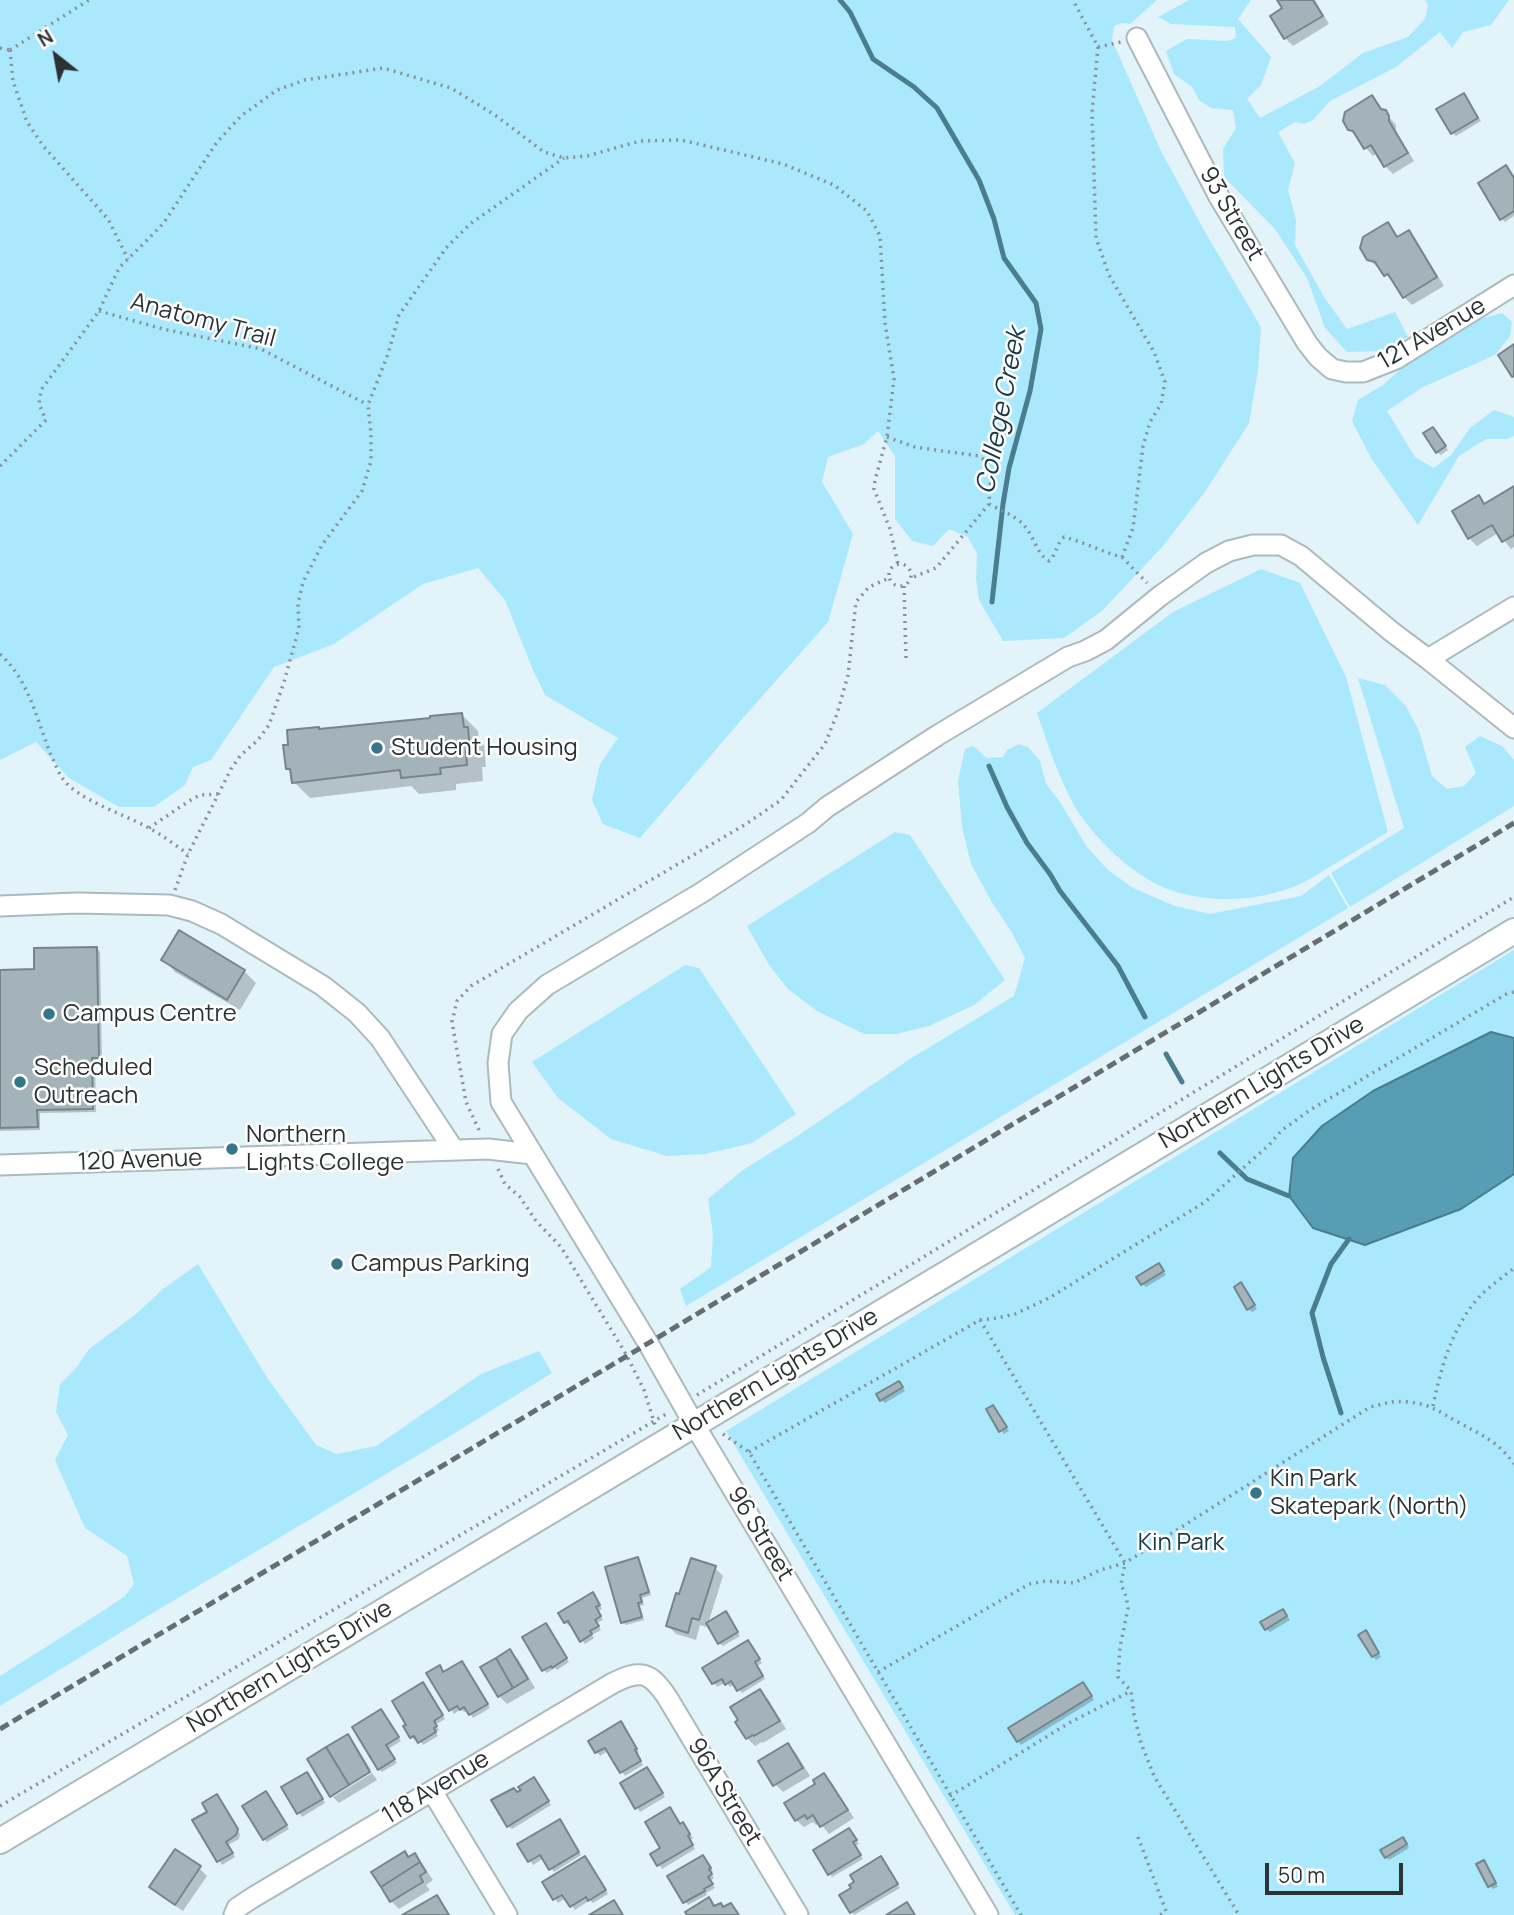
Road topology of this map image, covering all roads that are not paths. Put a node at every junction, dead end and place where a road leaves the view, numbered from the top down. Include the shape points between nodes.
1 (1137, 38) dead end
2 (1514, 285) edge
3 (1346, 372) joint
4 (1514, 607) edge
5 (1428, 659) junction
6 (1514, 728) edge
7 (0, 906) edge
8 (1514, 930) edge
9 (454, 1150) junction
10 (532, 1154) junction
11 (0, 1165) edge
12 (688, 1414) junction
13 (646, 1674) joint
14 (432, 1791) junction
15 (38, 1819) junction
16 (0, 1841) edge
17 (0, 1847) edge
18 (234, 1915) edge
19 (507, 1915) edge
20 (798, 1915) edge
21 (988, 1915) edge

1 - 3 street, 93 Street via 1218,195 1307,343 1332,369
2 - 3 street, 121 Avenue via 1395,359 1363,372
4 - 5 street
5 - 6 street
5 - 10 street, 96 Street via 1301,555 1281,545 1229,551 1160,596 1106,640 1068,657 938,735 701,893 547,985 518,1011 502,1034 498,1063 501,1102
7 - 9 street via 169,905 242,936 323,986 357,1013 380,1038
8 - 12 main road, Northern Lights Drive via 954,1269
9 - 10 street, 120 Avenue
9 - 11 street, 120 Avenue
10 - 12 street, 96 Street
12 - 15 main road, Northern Lights Drive
12 - 21 street, 96 Street
13 - 14 street, 118 Avenue via 629,1675 614,1683
13 - 20 street, 96A Street via 659,1684
14 - 18 street, 118 Avenue via 252,1898
14 - 19 street
15 - 16 main road, Northern Lights Drive
15 - 17 main road, Northern Lights Drive

